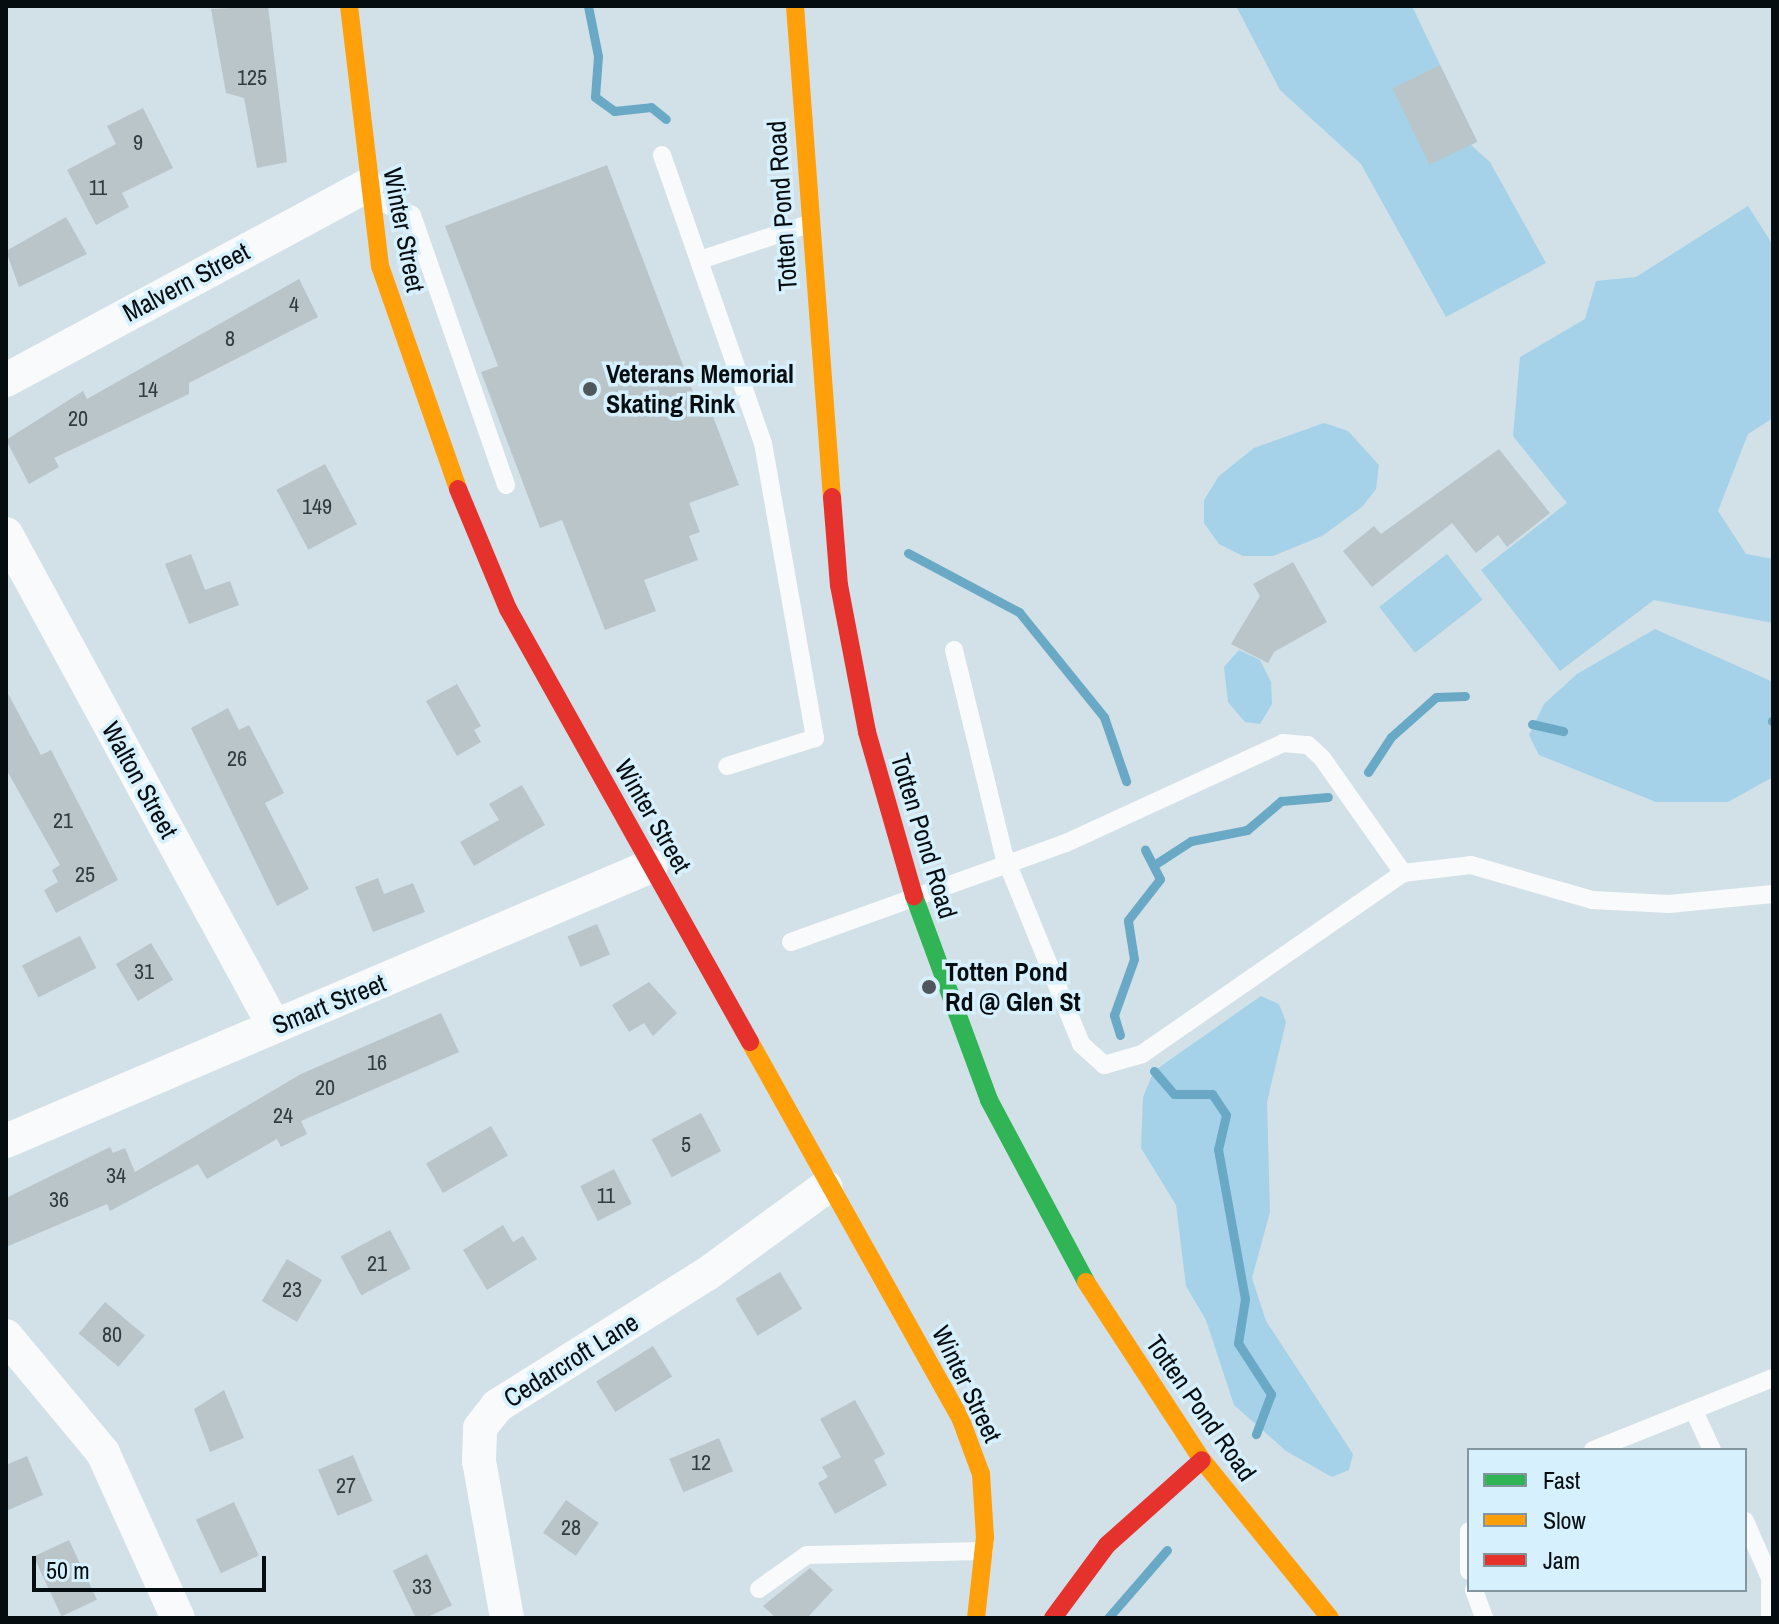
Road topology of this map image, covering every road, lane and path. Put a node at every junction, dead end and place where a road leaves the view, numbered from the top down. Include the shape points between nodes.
1 (349, 6) edge
2 (795, 6) edge
3 (662, 155) dead end
4 (368, 192) junction
5 (809, 224) junction
6 (700, 260) junction
7 (6, 380) edge
8 (506, 485) dead end
9 (6, 534) edge
10 (954, 650) dead end
11 (727, 766) dead end
12 (651, 866) junction
13 (1008, 866) junction
14 (1403, 873) junction
15 (1773, 894) edge
16 (914, 897) junction
17 (791, 942) dead end
18 (274, 1026) junction
19 (6, 1141) edge
20 (826, 1187) junction
21 (6, 1336) edge
22 (1773, 1378) edge
23 (1694, 1411) junction
24 (1598, 1448) edge
25 (1711, 1448) edge
26 (1202, 1460) junction
27 (1747, 1526) edge
28 (984, 1551) junction
29 (759, 1589) dead end
30 (1475, 1592) edge
31 (178, 1618) edge
32 (507, 1618) edge
33 (976, 1618) edge
34 (1053, 1618) edge
35 (1330, 1618) edge
36 (1484, 1618) edge
37 (1770, 1618) edge

1 - 4 street, Winter Street
2 - 5 street, Totten Pond Road
3 - 6 lane
4 - 7 street, Malvern Street
4 - 8 lane via 412,215
4 - 12 street, Winter Street via 380,266 465,509 508,609
5 - 6 lane
5 - 16 street, Totten Pond Road via 839,585 867,732
6 - 11 lane via 763,443 815,738
9 - 18 street, Walton Street
10 - 13 lane
12 - 18 street, Smart Street
12 - 20 street, Winter Street via 726,991
13 - 14 lane via 1292,742 1322,758
13 - 14 lane via 1091,1057 1111,1066 1142,1054
13 - 16 lane
14 - 15 lane via 1460,863 1592,900 1669,904
16 - 17 lane
16 - 26 street, Totten Pond Road via 971,1059 1019,1163 1086,1283
18 - 19 street, Smart Street
20 - 28 street, Winter Street via 961,1420 981,1474
20 - 32 street, Cedarcroft Lane via 707,1274 497,1406 480,1428 479,1461
21 - 31 street via 103,1453
22 - 23 lane
23 - 24 lane
23 - 25 lane
26 - 34 street via 1107,1545
26 - 35 street, Totten Pond Road
27 - 37 lane via 1770,1578
28 - 29 lane via 807,1555
28 - 33 street, Winter Street
30 - 36 lane

